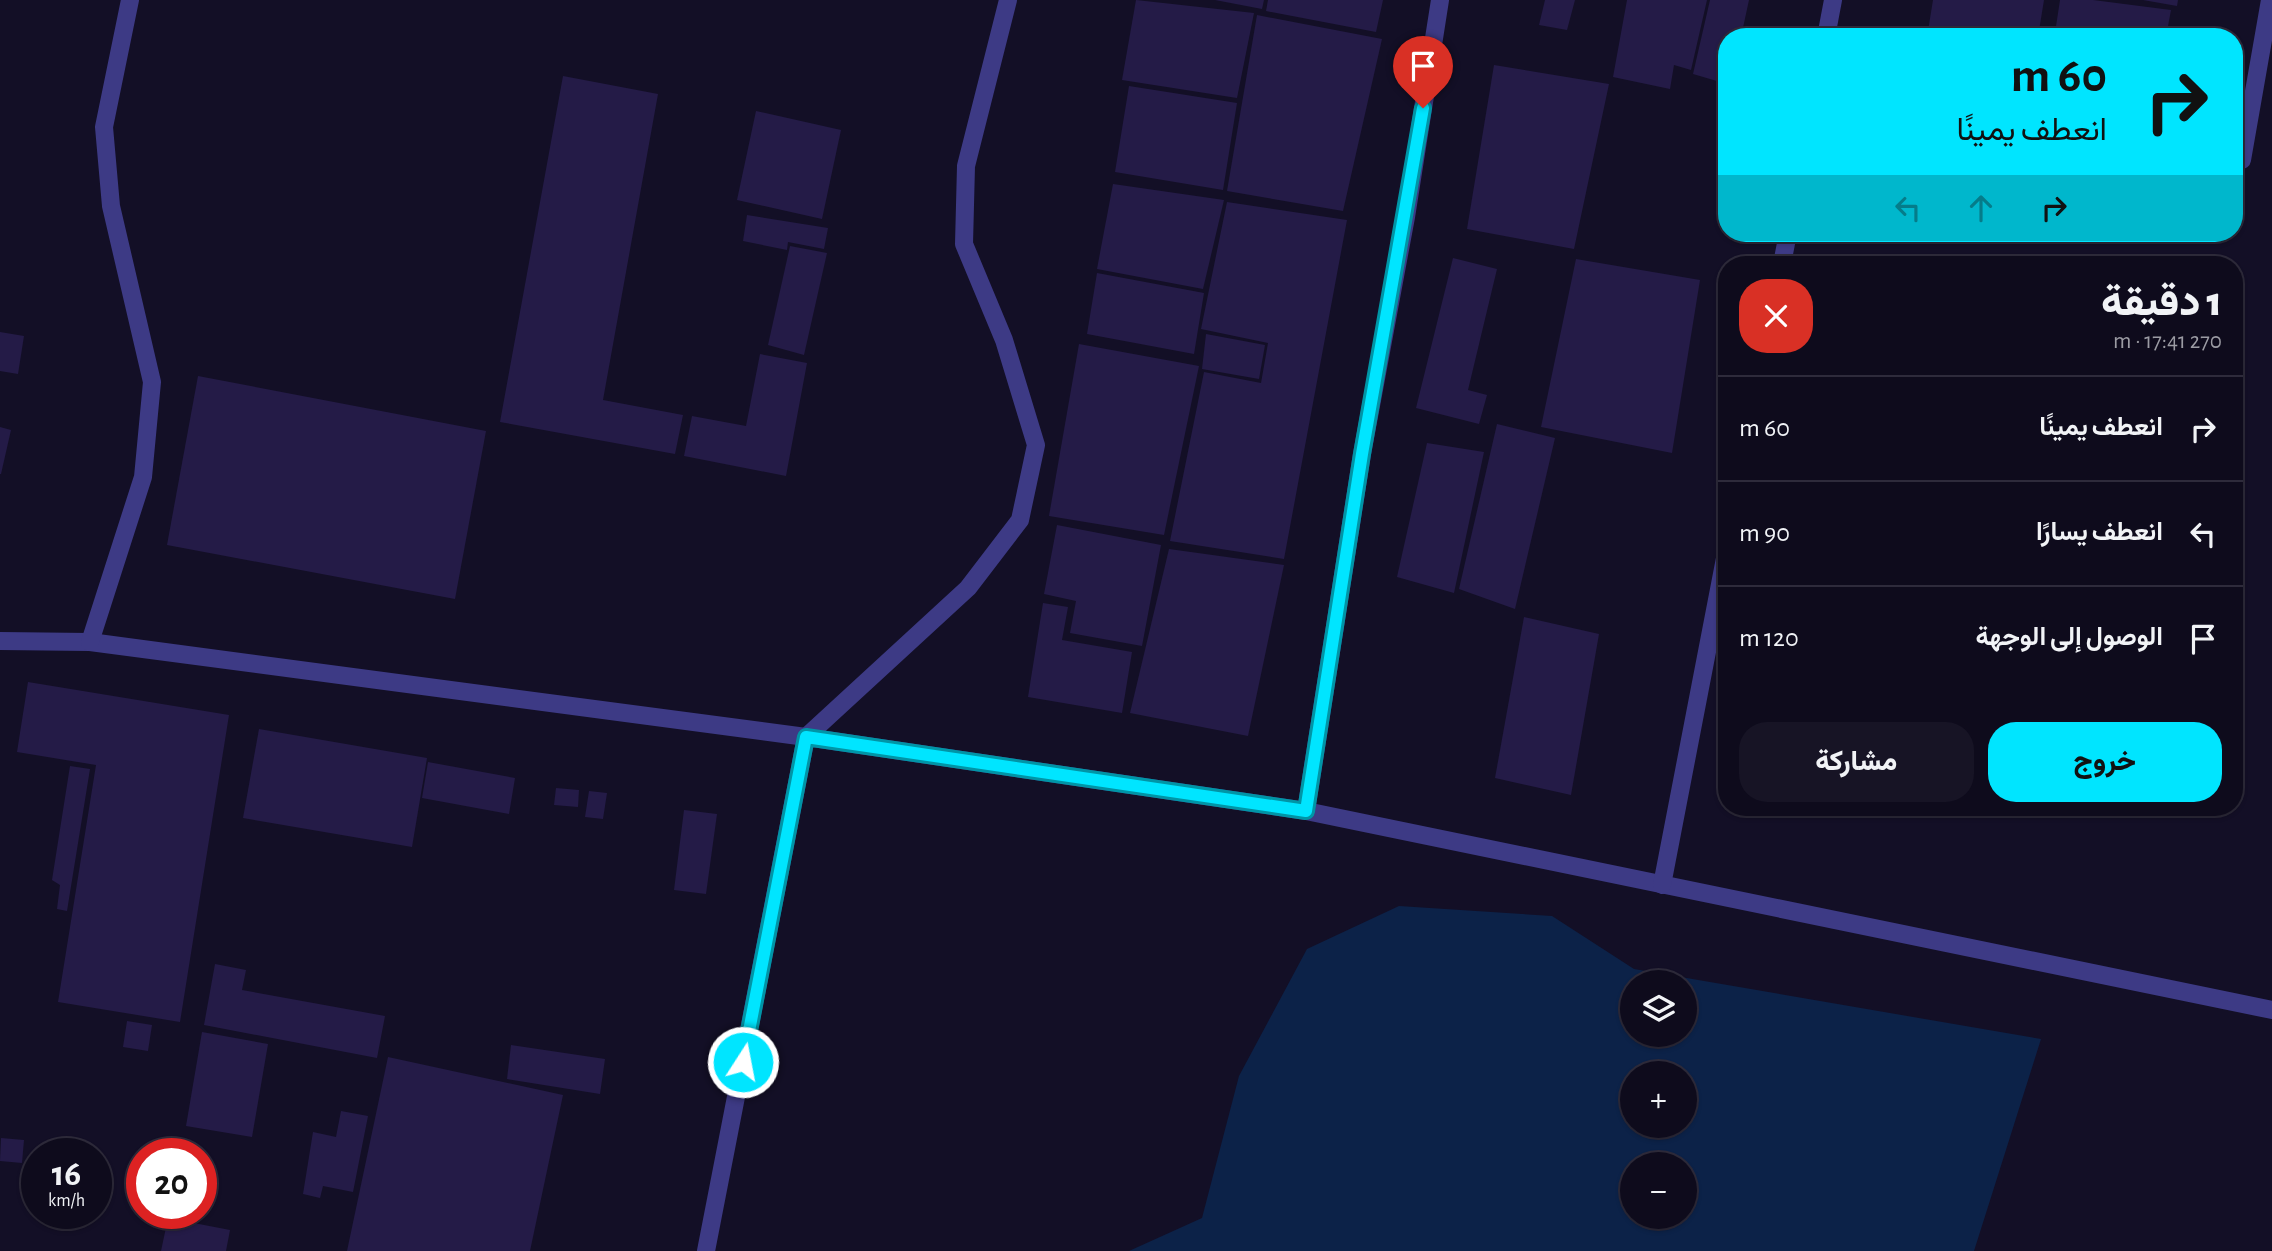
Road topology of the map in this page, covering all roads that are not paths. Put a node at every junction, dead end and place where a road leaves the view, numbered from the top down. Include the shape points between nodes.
1 (130, 0) edge
2 (1008, 0) edge
3 (1440, 0) edge
4 (1833, 0) edge
5 (2270, 0) edge
6 (1828, 28) edge
7 (2243, 154) edge
8 (1718, 595) edge
9 (0, 641) edge
10 (90, 642) junction
11 (806, 737) junction
12 (1306, 811) junction
13 (1662, 885) junction
14 (2272, 1010) edge
15 (706, 1251) edge

1 - 10 lane via 104,127 111,206 152,382 143,477
2 - 11 lane via 965,166 964,244 1004,340 1037,445 1020,520 968,588
3 - 12 lane
4 - 6 lane
5 - 7 lane
8 - 13 lane
9 - 10 lane
10 - 11 lane
11 - 12 lane
11 - 15 lane
12 - 13 lane
13 - 14 lane

